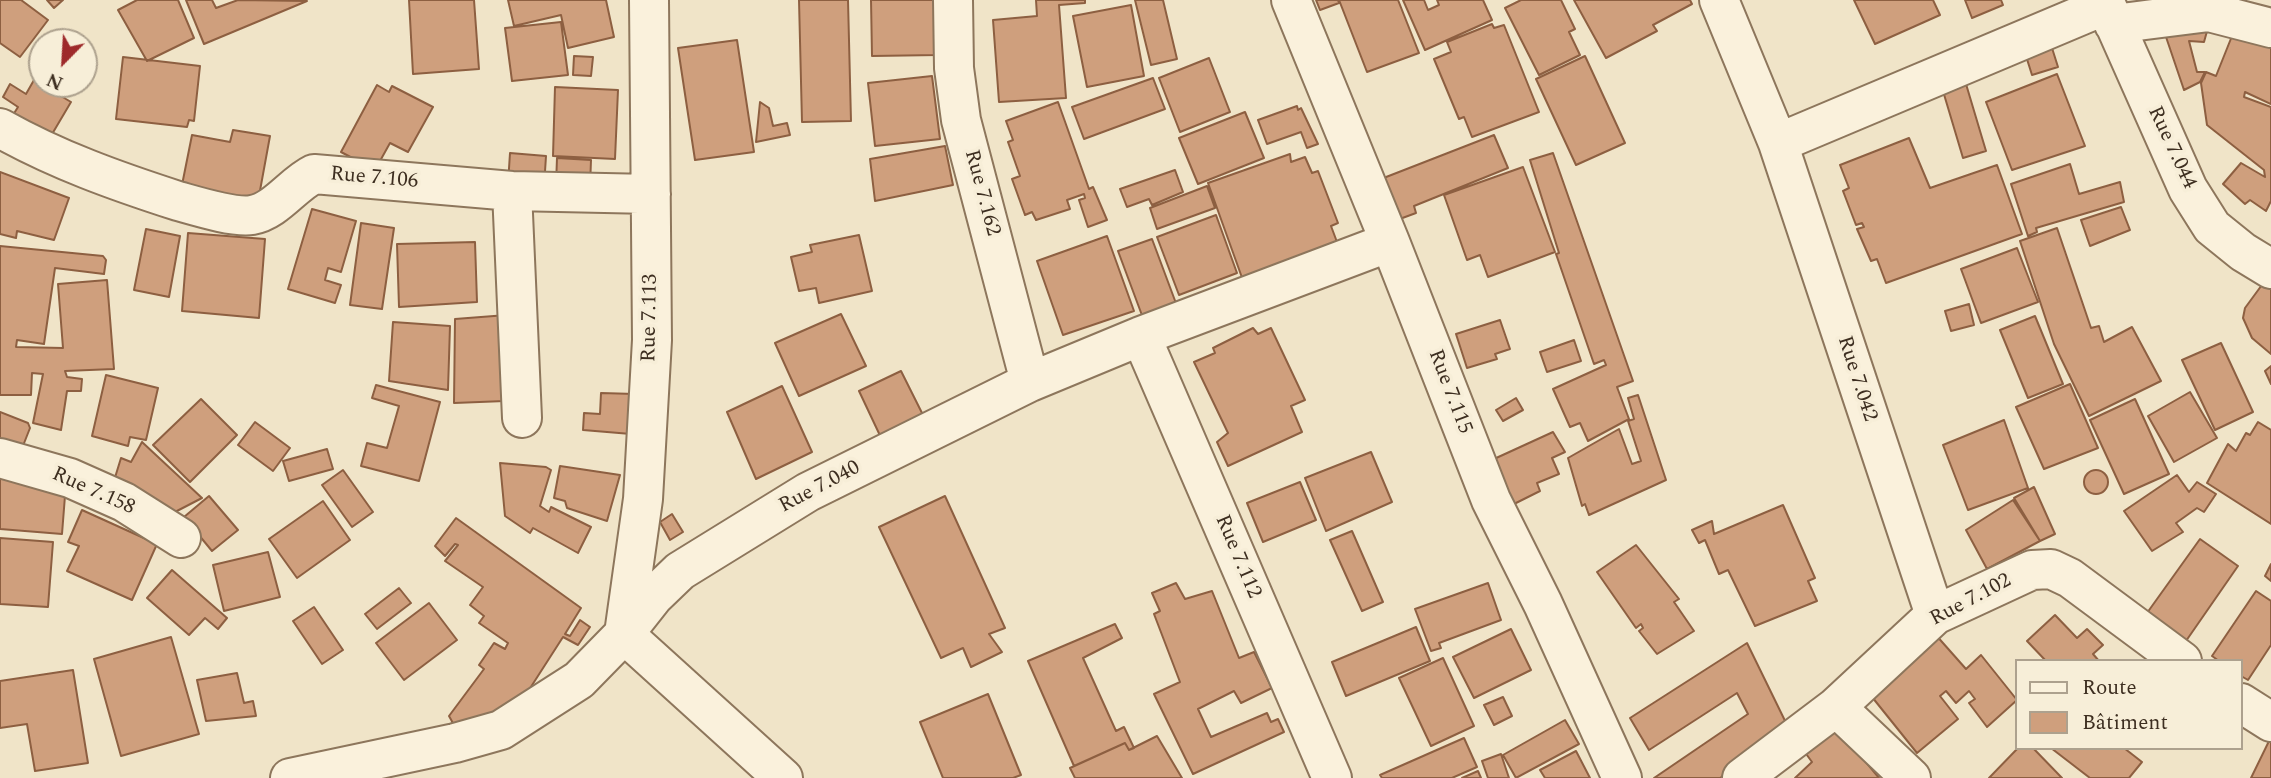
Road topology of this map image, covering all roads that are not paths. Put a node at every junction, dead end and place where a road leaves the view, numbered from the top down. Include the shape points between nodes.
1 (649, 0) edge
2 (953, 0) edge
3 (1291, 0) edge
4 (1719, 0) edge
5 (2108, 10) edge
6 (2271, 28) edge
7 (0, 128) edge
8 (1778, 143) junction
9 (512, 191) junction
10 (651, 194) junction
11 (1390, 242) junction
12 (2271, 269) edge
13 (1141, 336) junction
14 (1030, 382) junction
15 (522, 418) dead end
16 (0, 458) edge
17 (181, 538) dead end
18 (1935, 615) junction
19 (624, 634) junction
20 (2179, 659) edge
21 (2243, 704) edge
22 (1836, 707) junction
23 (2271, 722) edge
24 (290, 778) edge
25 (783, 778) edge
26 (1332, 778) edge
27 (1622, 778) edge
28 (1742, 778) edge
29 (1910, 778) edge

1 - 10 street, Rue 7.113
2 - 14 street, Rue 7.162 via 954,68 961,120
3 - 11 street, Rue 7.115
4 - 8 street, Rue 7.042
5 - 6 street via 2209,12
5 - 8 street
5 - 12 street, Rue 7.044 via 2188,189 2212,227
7 - 9 street, Rue 7.106 via 110,180 211,211 252,215 314,174
8 - 18 street, Rue 7.042
9 - 10 street, Rue 7.106
9 - 15 street
10 - 19 street, Rue 7.113 via 652,340 644,486
11 - 13 street, Rue 7.040
11 - 27 street, Rue 7.115 via 1491,500
13 - 14 street, Rue 7.040
13 - 26 street, Rue 7.112
14 - 19 street, Rue 7.040 via 808,492 715,548 680,571
16 - 17 street, Rue 7.158 via 71,478 124,502
18 - 20 street, Rue 7.102 via 2032,570 2051,569 2070,578
18 - 22 street, Rue 7.102
19 - 24 street, Rue 7.040 via 579,680 502,730
19 - 25 street
21 - 23 street
22 - 28 street, Rue 7.102
22 - 29 street

